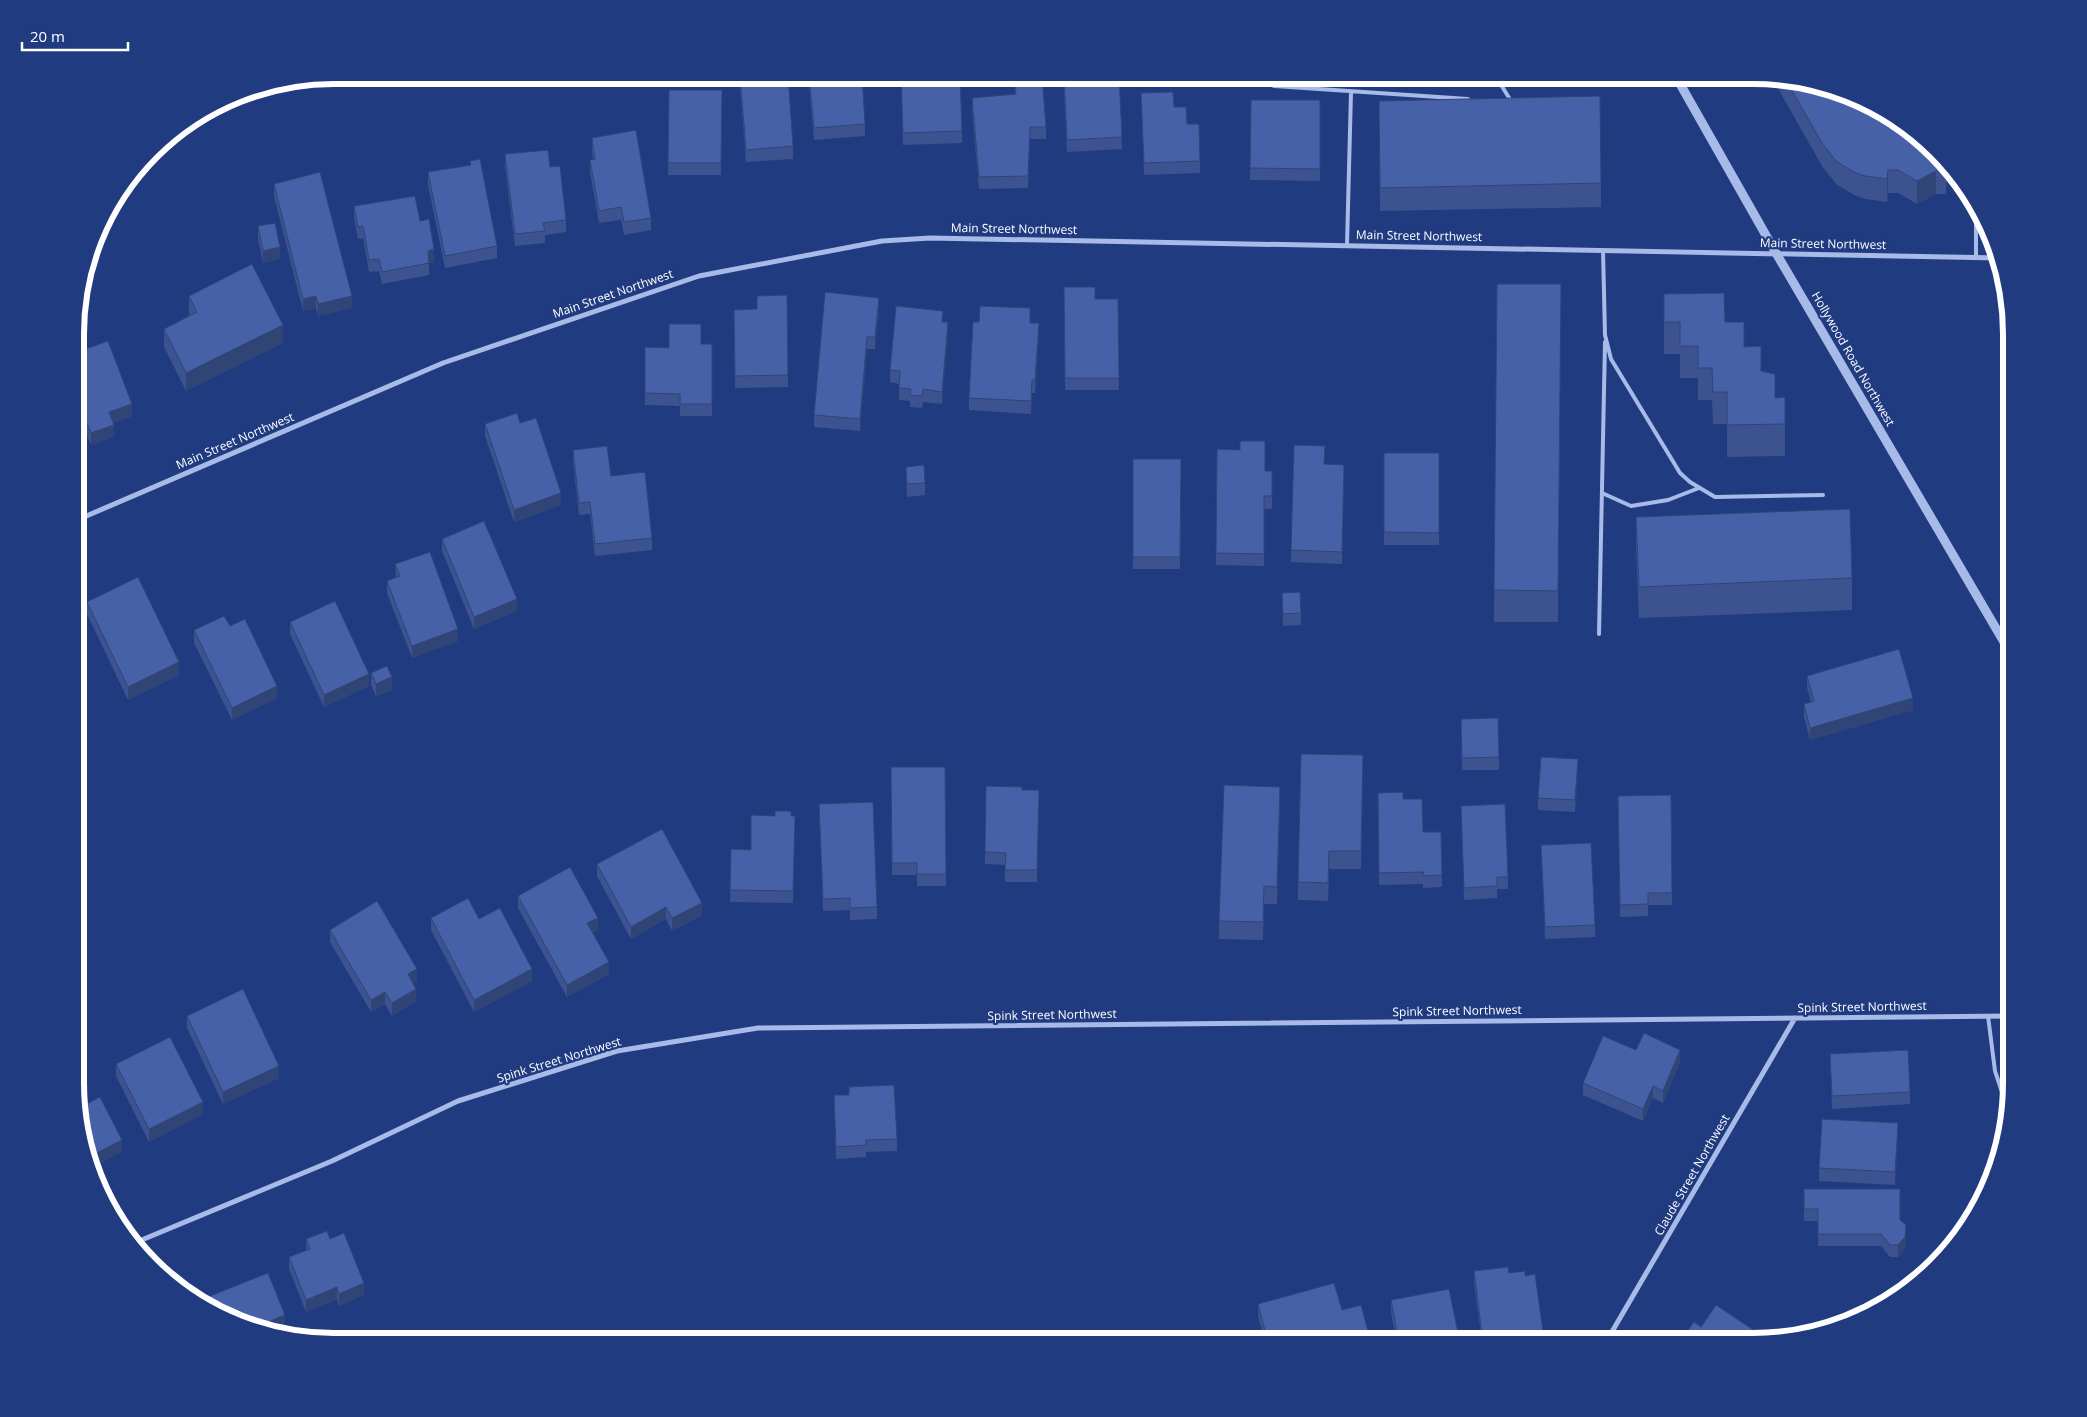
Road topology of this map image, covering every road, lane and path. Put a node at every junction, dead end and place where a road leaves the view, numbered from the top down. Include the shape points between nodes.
1 (1270, 84) edge
2 (1500, 84) edge
3 (1680, 84) edge
4 (1351, 92) junction
5 (1474, 100) edge
6 (1502, 101) edge
7 (1976, 221) edge
8 (1347, 245) junction
9 (1603, 250) junction
10 (1776, 253) junction
11 (1976, 257) junction
12 (1991, 258) edge
13 (1605, 335) junction
14 (1699, 488) junction
15 (1602, 493) junction
16 (1823, 495) dead end
17 (84, 517) edge
18 (1598, 634) dead end
19 (2003, 639) edge
20 (1988, 1016) junction
21 (2003, 1016) edge
22 (1795, 1018) junction
23 (2003, 1095) edge
24 (140, 1241) edge
25 (1611, 1333) edge

1 - 4 lane
2 - 6 lane via 1511,102
3 - 10 street, Hollywood Road Northwest
4 - 5 lane
4 - 8 lane
7 - 11 lane
8 - 9 street, Main Street Northwest
8 - 17 street, Main Street Northwest via 930,238 882,241 699,276 443,363
9 - 10 street, Main Street Northwest
9 - 13 lane
10 - 11 street, Main Street Northwest
10 - 19 street, Hollywood Road Northwest
11 - 12 street, Main Street Northwest
13 - 14 lane via 1611,359 1680,473
13 - 15 lane
14 - 15 lane via 1668,500 1631,506
14 - 16 lane via 1715,497
15 - 18 lane
20 - 21 street, Spink Street Northwest
20 - 22 street, Spink Street Northwest
20 - 23 lane via 1995,1070
22 - 24 street, Spink Street Northwest via 758,1028 617,1051 458,1101 332,1161
22 - 25 street, Claude Street Northwest

